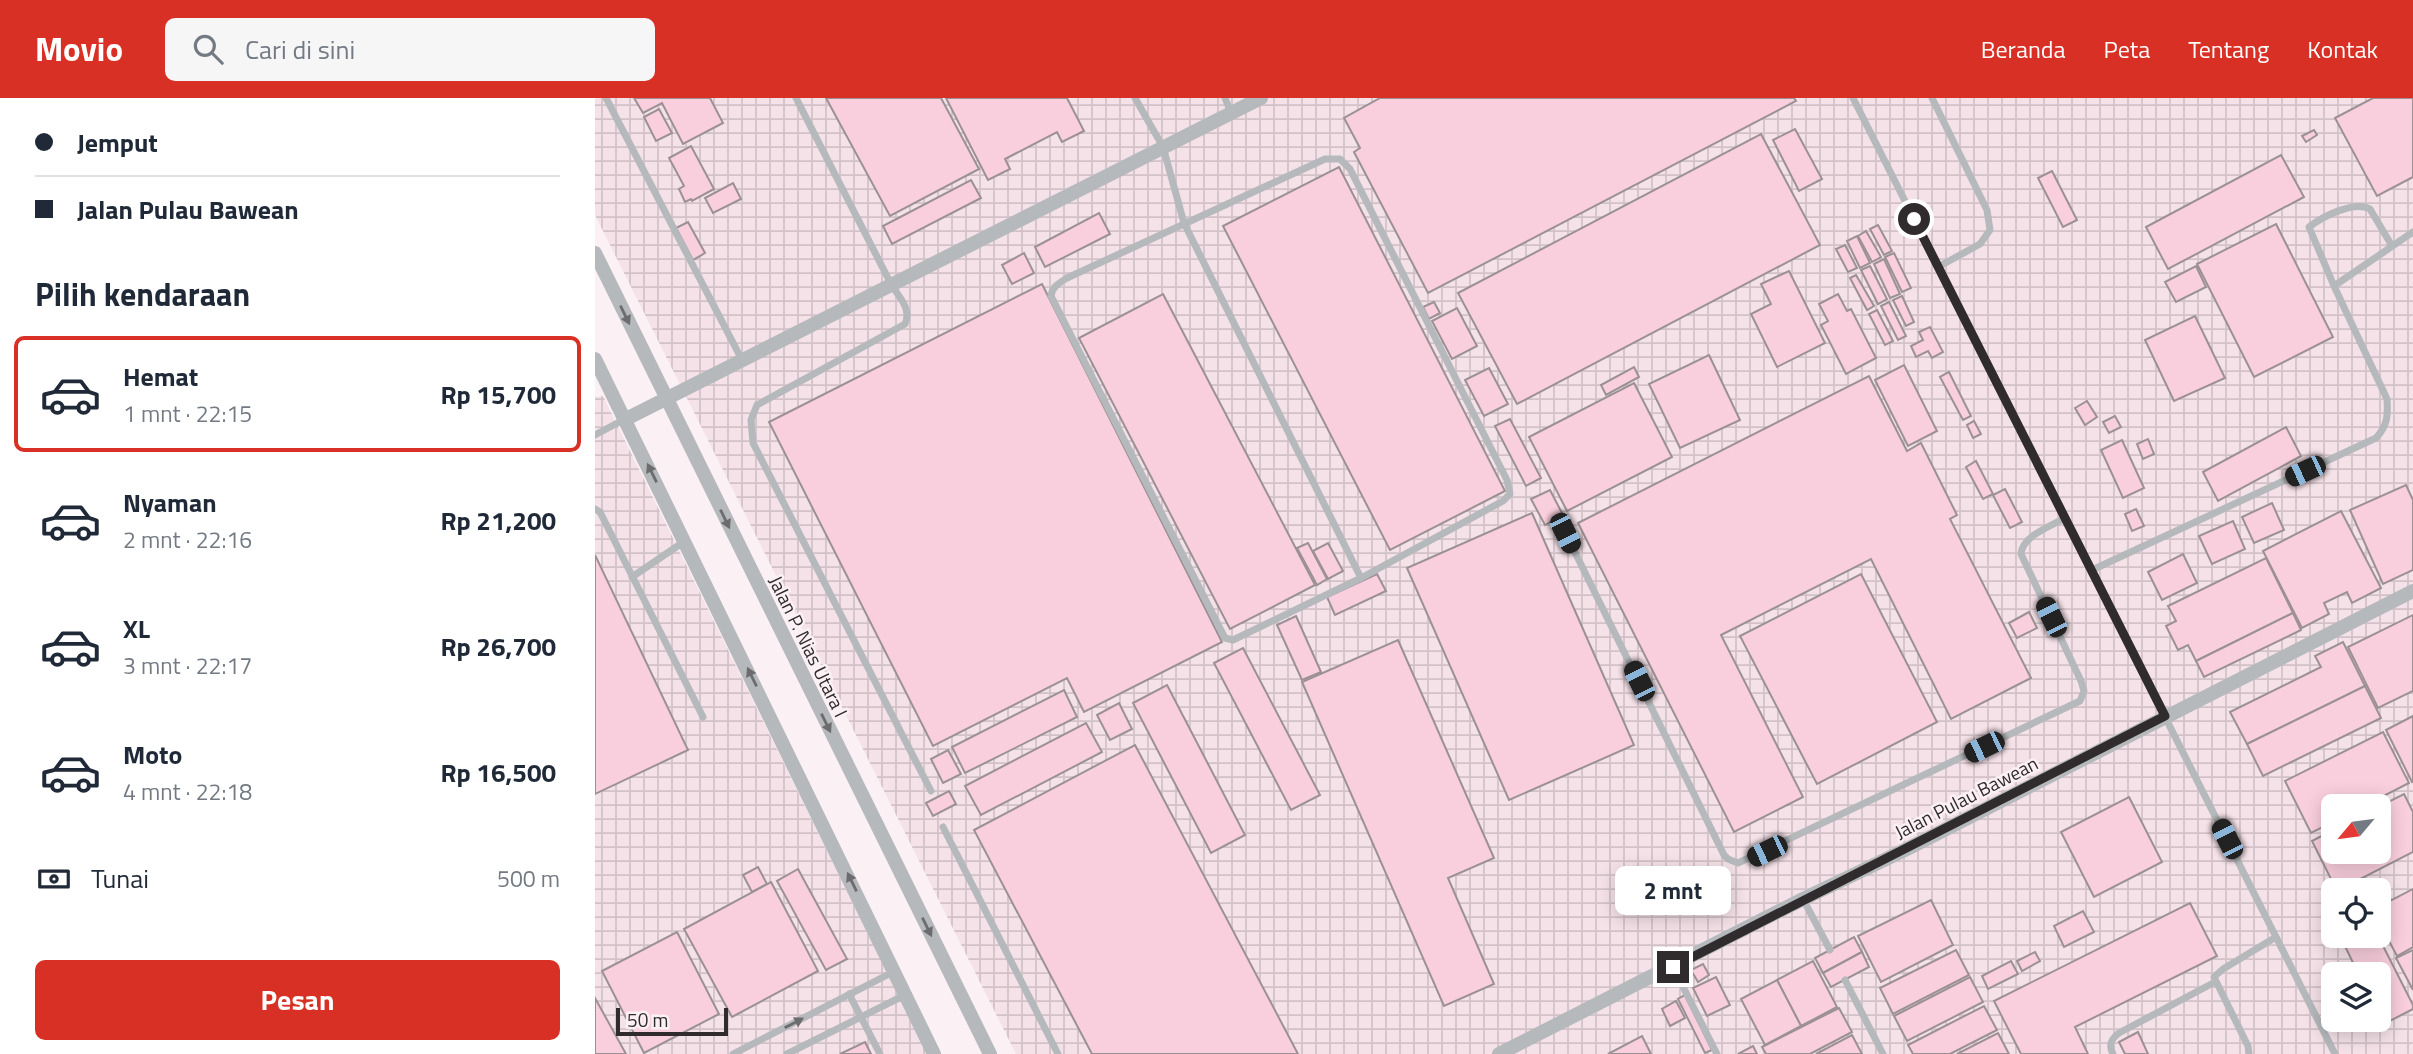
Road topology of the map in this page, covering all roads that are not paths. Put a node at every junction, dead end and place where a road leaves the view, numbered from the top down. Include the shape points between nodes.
1 (606, 98) edge
2 (796, 98) edge
3 (1135, 98) edge
4 (1225, 98) edge
5 (1261, 98) edge
6 (1853, 98) edge
7 (1932, 98) edge
8 (1231, 113) junction
9 (1163, 147) junction
10 (1184, 223) junction
11 (2413, 232) edge
12 (2392, 246) junction
13 (595, 253) edge
14 (1938, 267) junction
15 (891, 284) junction
16 (2334, 286) junction
17 (595, 359) edge
18 (742, 360) junction
19 (664, 398) junction
20 (626, 419) junction
21 (595, 435) edge
22 (595, 509) edge
23 (2065, 518) junction
24 (1565, 533) dead end
25 (685, 541) junction
26 (2092, 570) junction
27 (632, 577) junction
28 (1361, 578) junction
29 (2413, 591) edge
30 (2165, 716) junction
31 (703, 717) dead end
32 (931, 791) dead end
33 (943, 827) dead end
34 (1803, 900) junction
35 (2276, 937) junction
36 (1830, 950) dead end
37 (1673, 967) junction
38 (895, 971) junction
39 (1845, 980) dead end
40 (2215, 982) junction
41 (849, 994) junction
42 (905, 995) junction
43 (861, 1016) junction
44 (2334, 1052) edge
45 (733, 1054) edge
46 (787, 1054) edge
47 (880, 1054) edge
48 (934, 1054) edge
49 (990, 1054) edge
50 (1058, 1054) edge
51 (1499, 1054) edge
52 (1717, 1054) edge
53 (1883, 1054) edge
54 (2113, 1054) edge
55 (2249, 1054) edge
56 (2324, 1054) edge

1 - 18 lane
2 - 15 lane
3 - 9 lane
4 - 8 lane
5 - 8 street
6 - 14 lane
7 - 14 lane via 1987,210 1990,230 1980,244
8 - 9 street
9 - 10 lane
9 - 15 street
10 - 28 lane
10 - 28 lane via 1067,278 1051,290 1051,296 1227,640
10 - 28 lane via 1325,159 1346,163 1507,480 1510,494 1503,501
11 - 12 lane
12 - 16 lane
12 - 16 lane via 2370,209 2360,205 2310,226
13 -> 19 street, Jalan P. Nias Utara I
14 - 23 lane
15 - 18 street
15 - 32 lane via 906,308 905,324 757,405 751,421 753,443
16 - 26 lane via 2388,399 2383,431
17 - 20 street
18 - 19 street
19 - 20 street
19 -> 49 street, Jalan P. Nias Utara I
20 - 21 lane
25 -> 20 street
22 - 27 lane
23 - 24 lane via 2025,541 2020,550 2081,681 2080,701 1738,863 1724,855
23 - 26 lane
25 - 27 lane
38 -> 25 street
26 - 30 lane
27 - 31 lane
29 - 30 street, Jalan Pulau Bawean
30 - 34 street, Jalan Pulau Bawean
30 - 35 lane
33 - 50 lane
34 - 36 lane
34 - 37 street, Jalan Pulau Bawean
35 - 40 lane via 2223,968
35 - 44 lane
37 - 51 street, Jalan Pulau Bawean
37 - 52 lane
38 - 41 lane
38 - 42 street
39 - 53 lane
40 - 54 lane via 2119,1033 2111,1041
40 - 55 lane
41 - 43 lane
45 -> 41 lane
42 - 43 lane
42 - 48 street
43 - 46 lane
43 - 47 lane
44 - 56 lane

